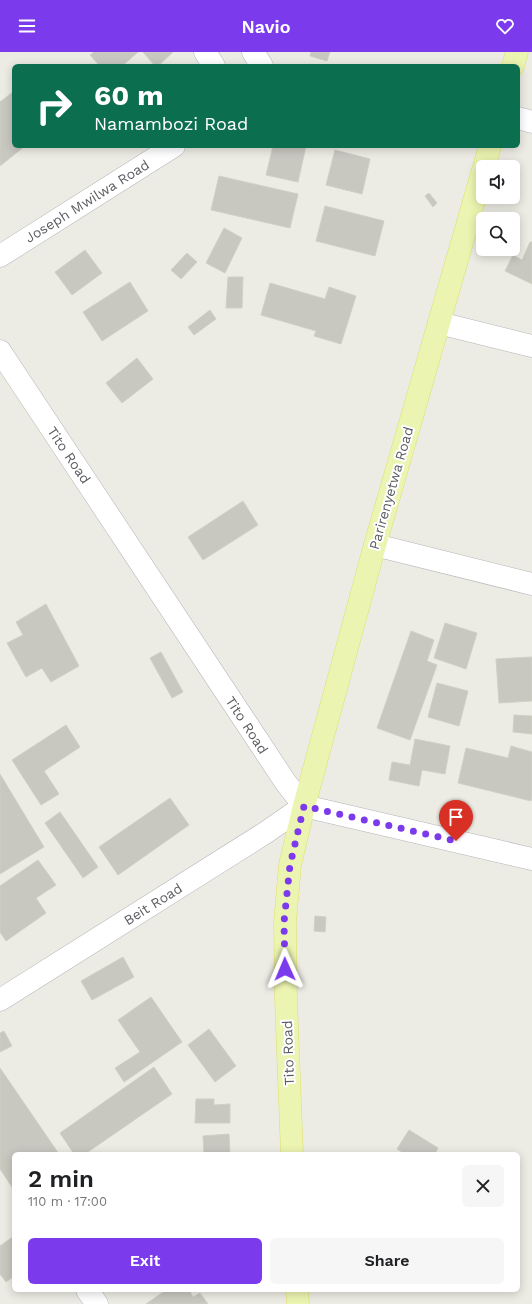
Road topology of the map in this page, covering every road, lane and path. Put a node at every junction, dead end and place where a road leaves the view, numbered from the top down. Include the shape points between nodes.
1 (205, 52) edge
2 (253, 52) edge
3 (517, 52) edge
4 (213, 64) edge
5 (261, 64) edge
6 (514, 64) edge
7 (520, 119) edge
8 (532, 122) edge
9 (171, 148) edge
10 (489, 148) edge
11 (486, 160) edge
12 (476, 194) edge
13 (0, 256) edge
14 (439, 324) junction
15 (532, 346) edge
16 (0, 351) edge
17 (375, 545) junction
18 (532, 584) edge
19 (304, 806) junction
20 (532, 859) edge
21 (0, 1000) edge
22 (292, 1152) edge
23 (88, 1292) edge
24 (297, 1292) edge
25 (97, 1304) edge
26 (298, 1304) edge

1 - 4 street
2 - 5 street
3 - 6 main road
7 - 8 street
9 - 13 street, Joseph Mwilwa Road
10 - 11 main road
12 - 14 main road, Parirenyetwa Road
14 - 15 street
14 - 17 main road, Parirenyetwa Road
16 - 19 street, Tito Road via 286,783
17 - 18 street
17 - 19 main road, Parirenyetwa Road
19 - 20 street
19 - 21 street, Beit Road
19 - 22 main road, Tito Road via 290,865 284,922
23 - 25 street
24 - 26 main road

